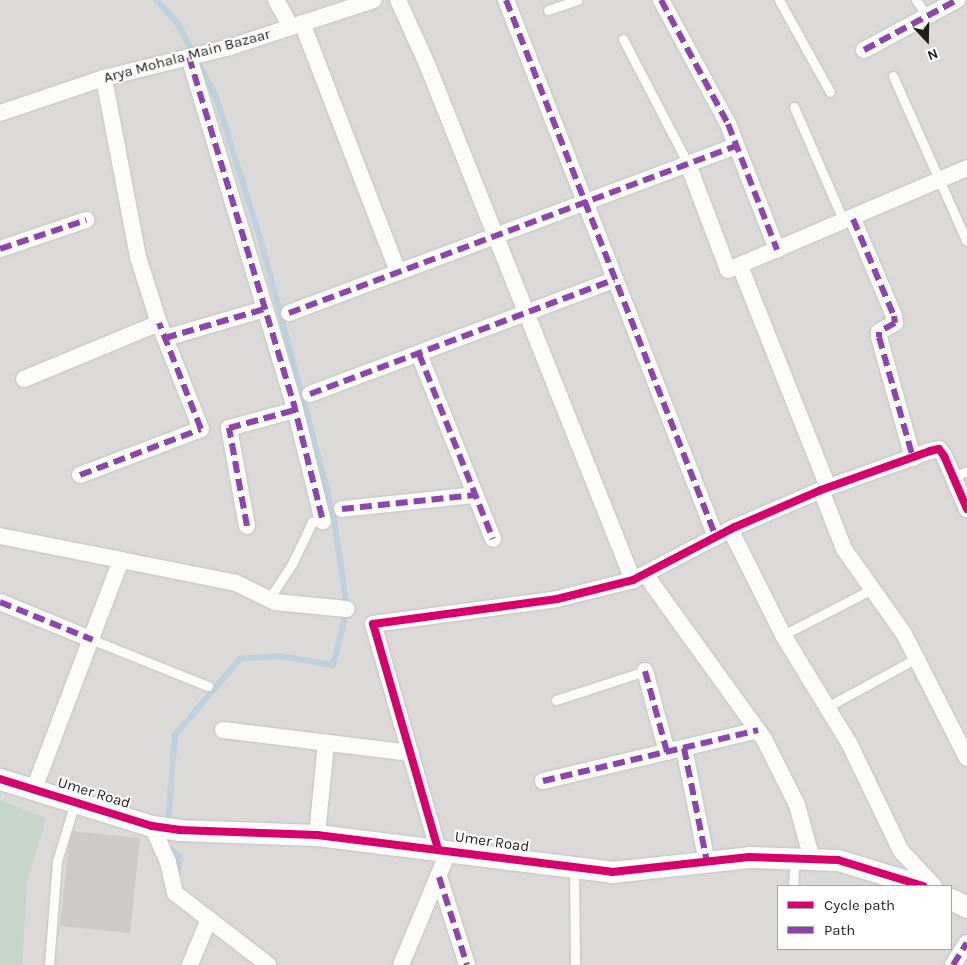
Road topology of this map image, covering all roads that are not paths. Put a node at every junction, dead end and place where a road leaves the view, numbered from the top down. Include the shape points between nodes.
1 (276, 0) edge
2 (374, 0) edge
3 (398, 0) edge
4 (506, 0) edge
5 (576, 0) edge
6 (661, 0) edge
7 (779, 0) edge
8 (916, 0) edge
9 (957, 0) edge
10 (548, 10) dead end
11 (927, 16) junction
12 (296, 25) junction
13 (623, 39) dead end
14 (864, 50) dead end
15 (190, 57) junction
16 (893, 76) dead end
17 (104, 78) junction
18 (830, 92) dead end
19 (794, 107) dead end
20 (0, 113) edge
21 (736, 146) junction
22 (688, 164) junction
23 (967, 168) edge
24 (940, 180) junction
25 (583, 203) junction
26 (86, 220) dead end
27 (848, 220) junction
28 (496, 235) junction
29 (966, 240) edge
30 (0, 249) edge
31 (777, 250) junction
32 (744, 264) junction
33 (398, 272) junction
34 (614, 280) junction
35 (265, 309) junction
36 (289, 313) dead end
37 (527, 313) junction
38 (160, 323) junction
39 (166, 338) junction
40 (419, 354) junction
41 (24, 379) dead end
42 (310, 394) dead end
43 (295, 410) junction
44 (913, 458) junction
45 (960, 474) edge
46 (80, 475) dead end
47 (824, 488) junction
48 (475, 495) junction
49 (342, 509) dead end
50 (967, 509) edge
51 (324, 521) joint
52 (247, 526) dead end
53 (723, 533) junction
54 (0, 536) edge
55 (492, 539) dead end
56 (121, 560) junction
57 (639, 577) junction
58 (872, 589) junction
59 (269, 599) junction
60 (0, 602) edge
61 (346, 609) dead end
62 (783, 635) junction
63 (93, 640) junction
64 (917, 658) junction
65 (645, 671) joint
66 (208, 686) dead end
67 (556, 700) dead end
68 (827, 706) junction
69 (223, 730) dead end
70 (758, 730) junction
71 (326, 743) junction
72 (684, 748) junction
73 (667, 752) junction
74 (411, 753) junction
75 (967, 758) edge
76 (0, 779) edge
77 (543, 781) dead end
78 (34, 789) junction
79 (76, 802) junction
80 (152, 826) junction
81 (317, 835) junction
82 (444, 850) junction
83 (803, 858) junction
84 (706, 862) junction
85 (574, 867) junction
86 (439, 877) junction
87 (792, 885) edge
88 (919, 885) edge
89 (933, 885) edge
90 (952, 900) edge
91 (967, 907) edge
92 (209, 919) junction
93 (967, 942) edge
94 (49, 965) edge
95 (190, 965) edge
96 (268, 965) edge
97 (401, 965) edge
98 (467, 965) edge
99 (575, 965) edge
100 (953, 965) edge

1 - 12 street
2 - 12 street, Arya Mohala Main Bazaar
3 - 28 street
4 - 25 street
5 - 10 lane
6 - 21 street
7 - 18 lane
8 - 11 lane
9 - 11 street
11 - 14 street
12 - 15 street, Arya Mohala Main Bazaar
12 - 33 street
13 - 22 lane
15 - 17 street, Arya Mohala Main Bazaar
15 - 35 street
16 - 24 lane
17 - 20 street, Arya Mohala Main Bazaar
17 - 38 street via 138,256
19 - 27 lane
21 - 22 street
21 - 31 street
22 - 25 street
22 - 32 street via 728,270
23 - 24 street
24 - 27 street
24 - 29 lane
25 - 28 street
25 - 34 street
26 - 30 street
27 - 31 street
27 - 44 street via 894,316 895,323 879,332 879,337
28 - 33 street
28 - 37 street
31 - 32 street
32 - 47 street via 740,266
33 - 36 street
34 - 37 street
34 - 53 street
35 - 39 street
35 - 43 street
37 - 40 street
37 - 57 street
38 - 39 street
38 - 41 street
39 - 46 street via 201,429
40 - 42 street
40 - 48 street
43 - 51 street
43 - 52 street via 229,428
44 - 45 street via 939,449
44 - 47 street
45 - 50 street
47 - 53 street
47 - 58 street via 844,549
48 - 49 street
48 - 55 street
51 - 59 lane via 312,522 292,564
53 - 57 street
53 - 62 street
54 - 56 street
56 - 59 street via 236,583
56 - 63 street
57 - 70 street
57 - 74 street via 557,599 373,624
58 - 62 lane
58 - 64 street
59 - 61 street
60 - 63 street
62 - 68 street
63 - 66 lane
63 - 78 street
64 - 68 lane
64 - 75 street
65 - 67 lane
65 - 73 street
68 - 89 street via 850,743 901,851
69 - 71 street
70 - 72 street
70 - 83 street via 797,805
71 - 74 street
71 - 81 street
72 - 73 street
72 - 84 street
73 - 77 street
74 - 82 street
76 - 78 street, Umer Road
78 - 79 street, Umer Road
79 - 80 street, Umer Road
79 - 94 lane via 56,861
80 - 81 street, Umer Road via 179,830
80 - 92 street via 168,862 175,893
81 - 82 street, Umer Road
82 - 85 street, Umer Road
82 - 86 street
83 - 84 street, Umer Road via 749,857
83 - 87 lane
83 - 88 street, Umer Road via 838,860
84 - 85 street, Umer Road via 612,872
85 - 99 lane
86 - 97 street
86 - 98 street
90 - 91 street
92 - 95 street
92 - 96 street
93 - 100 street

